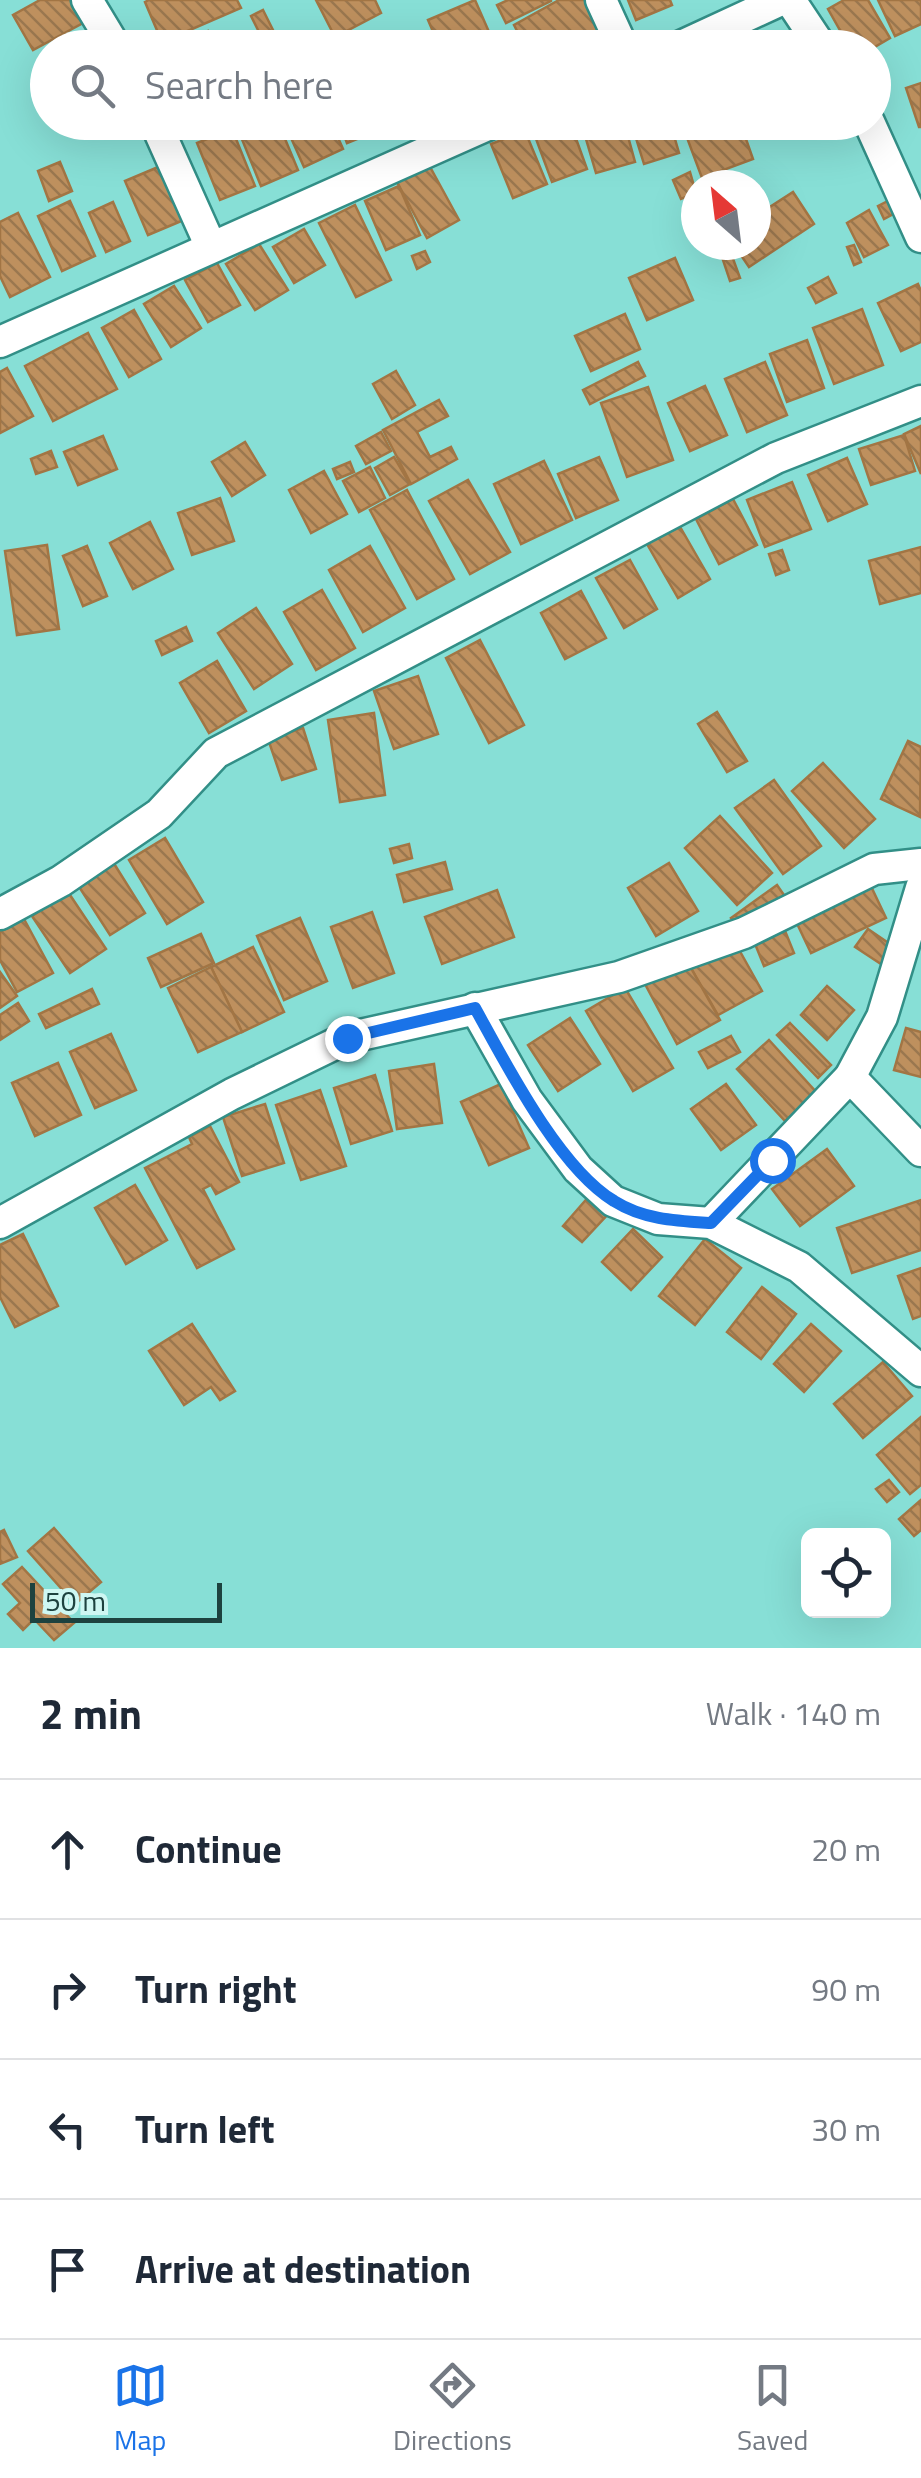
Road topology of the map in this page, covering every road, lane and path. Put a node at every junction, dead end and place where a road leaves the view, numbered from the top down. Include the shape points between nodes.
1 (87, 0) edge
2 (602, 0) edge
3 (780, 0) edge
4 (790, 0) edge
5 (105, 30) edge
6 (615, 30) edge
7 (716, 30) edge
8 (810, 30) edge
9 (164, 140) edge
10 (453, 140) edge
11 (878, 140) edge
12 (921, 237) edge
13 (212, 247) junction
14 (0, 342) edge
15 (921, 401) edge
16 (921, 864) edge
17 (921, 888) edge
18 (0, 914) edge
19 (475, 1008) junction
20 (850, 1078) junction
21 (921, 1151) edge
22 (0, 1222) edge
23 (711, 1223) junction
24 (921, 1371) edge

1 - 5 street
2 - 6 street
3 - 7 street
4 - 8 street
9 - 13 street
10 - 13 street
11 - 12 street
13 - 14 street
15 - 18 street via 776,458 206,764 160,814 62,882
16 - 19 street via 874,869 744,933 619,978
17 - 20 street via 882,1017
19 - 22 street via 347,1038
19 - 23 street via 527,1100 578,1170 614,1201 658,1219
20 - 21 street
20 - 23 street
23 - 24 street via 799,1267

